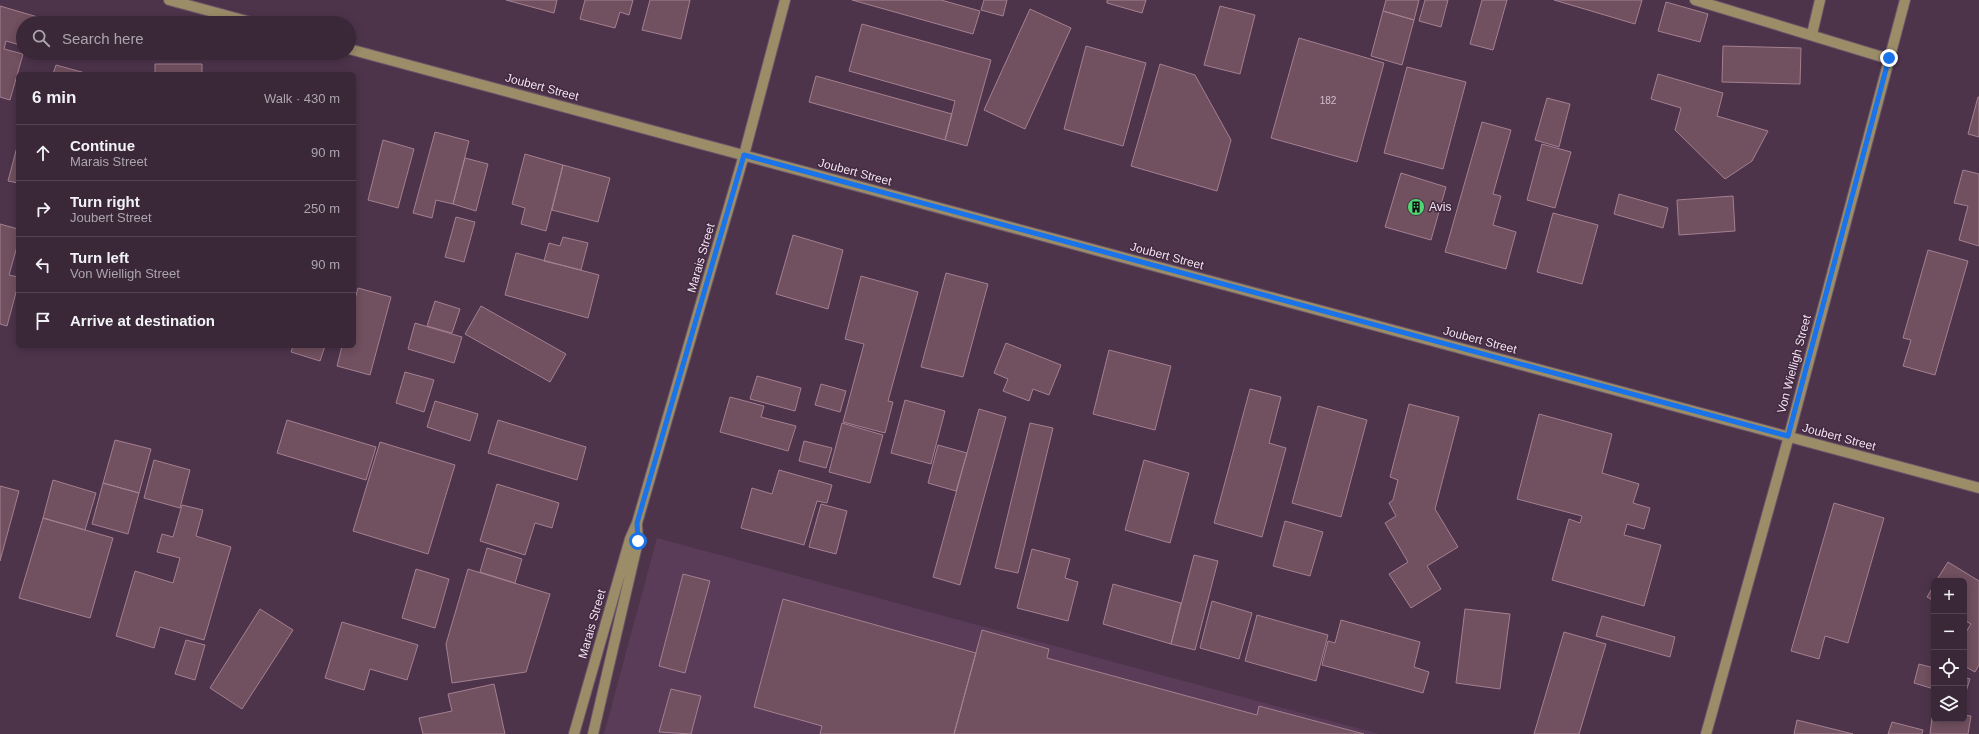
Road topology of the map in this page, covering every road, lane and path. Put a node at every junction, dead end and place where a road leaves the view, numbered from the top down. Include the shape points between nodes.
1 (169, 0) edge
2 (785, 0) edge
3 (1695, 0) edge
4 (1820, 0) edge
5 (1905, 0) edge
6 (228, 16) edge
7 (1812, 34) junction
8 (356, 50) edge
9 (1889, 58) junction
10 (744, 155) junction
11 (1788, 436) junction
12 (1979, 488) edge
13 (637, 523) junction
14 (574, 734) edge
15 (593, 734) edge
16 (1706, 734) edge

1 - 6 street
2 - 10 street, Marais Street
3 - 7 street
4 - 7 street
5 - 9 street, Von Wielligh Street
7 - 9 street
8 - 10 street, Joubert Street
9 - 11 street, Von Wielligh Street
10 - 11 street, Joubert Street
10 - 13 street, Marais Street
11 - 12 street, Joubert Street
11 - 16 street, Von Wielligh Street
13 - 14 street, Marais Street via 630,539
13 - 15 street, Marais Street via 638,541

